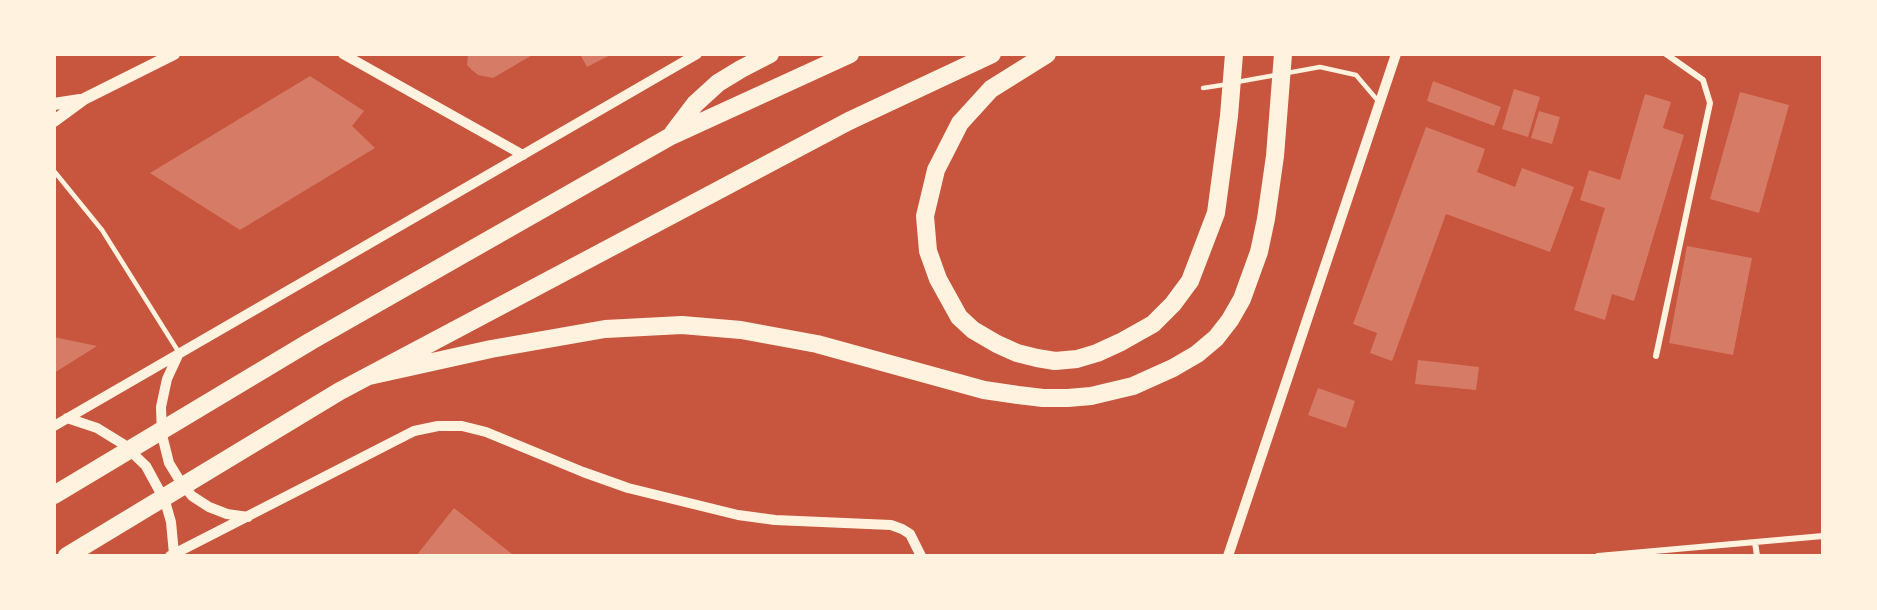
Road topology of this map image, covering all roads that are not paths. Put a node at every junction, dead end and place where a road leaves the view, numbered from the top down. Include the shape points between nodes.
1 (174, 54) edge
2 (343, 54) edge
3 (697, 54) edge
4 (770, 54) edge
5 (850, 54) edge
6 (992, 54) edge
7 (1047, 54) edge
8 (1234, 54) edge
9 (1283, 54) edge
10 (1396, 54) edge
11 (1666, 54) edge
12 (1203, 88) dead end
13 (84, 99) junction
14 (1379, 102) junction
15 (54, 104) edge
16 (54, 121) edge
17 (670, 136) junction
18 (524, 155) junction
19 (54, 171) edge
20 (179, 353) junction
21 (1656, 356) dead end
22 (369, 376) junction
23 (67, 418) junction
24 (54, 426) edge
25 (54, 495) edge
26 (248, 517) junction
27 (1823, 536) edge
28 (1755, 542) junction
29 (172, 555) edge
30 (67, 556) edge
31 (921, 556) edge
32 (1228, 556) edge
33 (1598, 556) edge
34 (1757, 556) edge

1 - 13 main road
2 - 18 street
3 - 18 street
4 - 17 highway via 718,83
5 - 17 highway
6 - 22 highway via 849,122
7 - 8 highway via 991,89 960,123 936,170 925,216 928,251 959,317 973,330 1017,353 1055,361 1077,359 1153,324 1190,280 1216,213
9 - 22 highway via 1271,190 1259,252 1246,290 1216,338 1173,368 1133,386 1068,398 1018,395 984,390 817,344 741,330 682,325 605,329
10 - 14 street
11 - 21 street via 1703,80 1710,103
12 - 14 lane via 1320,67 1356,75
13 - 15 main road
13 - 16 main road
14 - 32 street
17 - 25 highway via 310,341
18 - 20 street
19 - 20 lane via 102,230
20 - 23 street
20 - 26 street via 167,379 161,407 169,463 192,496 227,514
22 - 30 highway
23 - 24 street
23 - 29 street via 97,428 123,444 146,466 165,501 171,522
26 - 29 street
26 - 31 street via 414,431 462,426 628,489 715,510 775,520 891,525 910,534
27 - 28 street
28 - 33 street
28 - 34 street

